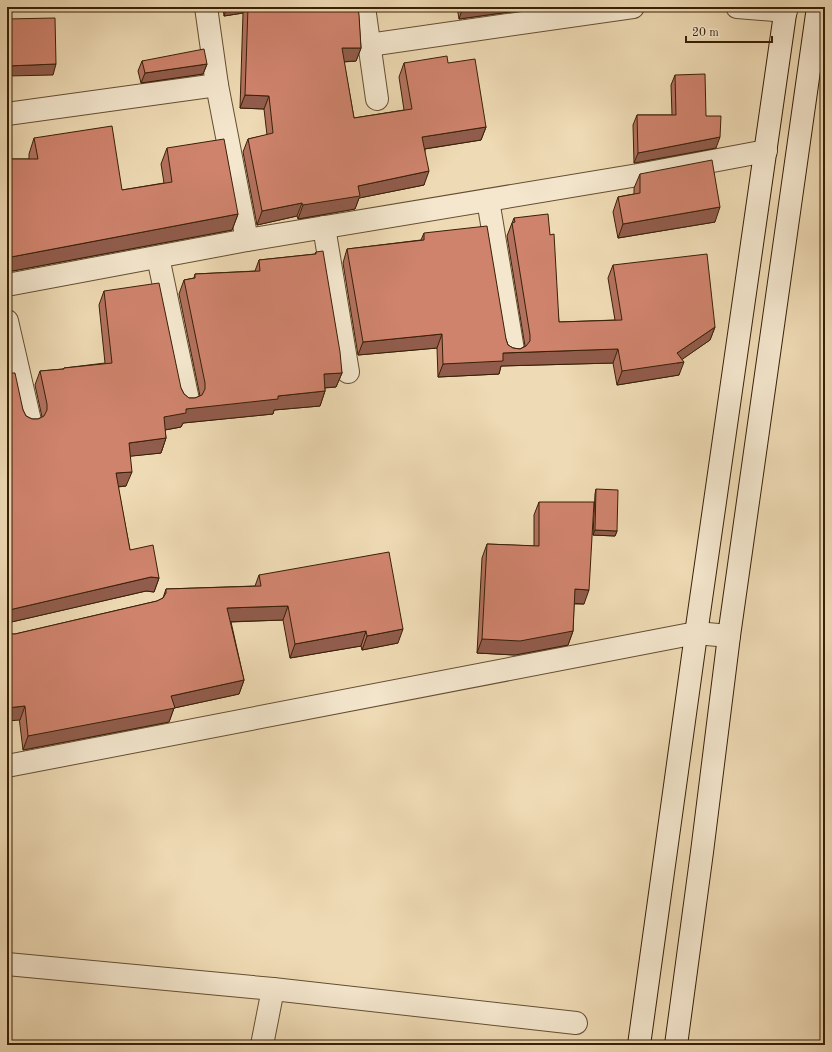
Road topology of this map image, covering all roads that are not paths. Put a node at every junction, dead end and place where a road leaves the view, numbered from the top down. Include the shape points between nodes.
1 (206, 7) edge
2 (364, 7) edge
3 (633, 7) edge
4 (737, 7) edge
5 (818, 7) edge
6 (786, 9) edge
7 (370, 45) junction
8 (217, 85) junction
9 (377, 99) dead end
10 (7, 114) edge
11 (766, 151) junction
12 (488, 200) junction
13 (324, 227) junction
14 (247, 240) junction
15 (158, 257) junction
16 (7, 285) edge
17 (7, 321) edge
18 (513, 350) edge
19 (348, 372) dead end
20 (188, 400) edge
21 (30, 421) edge
22 (696, 633) junction
23 (729, 636) junction
24 (7, 766) edge
25 (7, 964) edge
26 (273, 989) junction
27 (576, 1023) dead end
28 (262, 1045) edge
29 (639, 1045) edge
30 (676, 1045) edge

1 - 8 street
2 - 7 street
3 - 7 street
4 - 6 street
5 - 23 street
6 - 11 street
7 - 9 street
8 - 10 street
8 - 14 street
11 - 12 street
11 - 22 street
12 - 13 street
12 - 18 street
13 - 14 street
13 - 19 street
14 - 15 street
15 - 16 street
15 - 20 street
17 - 21 street
22 - 23 street
22 - 24 street
22 - 29 street
23 - 30 street
25 - 26 street
26 - 27 street
26 - 28 street

